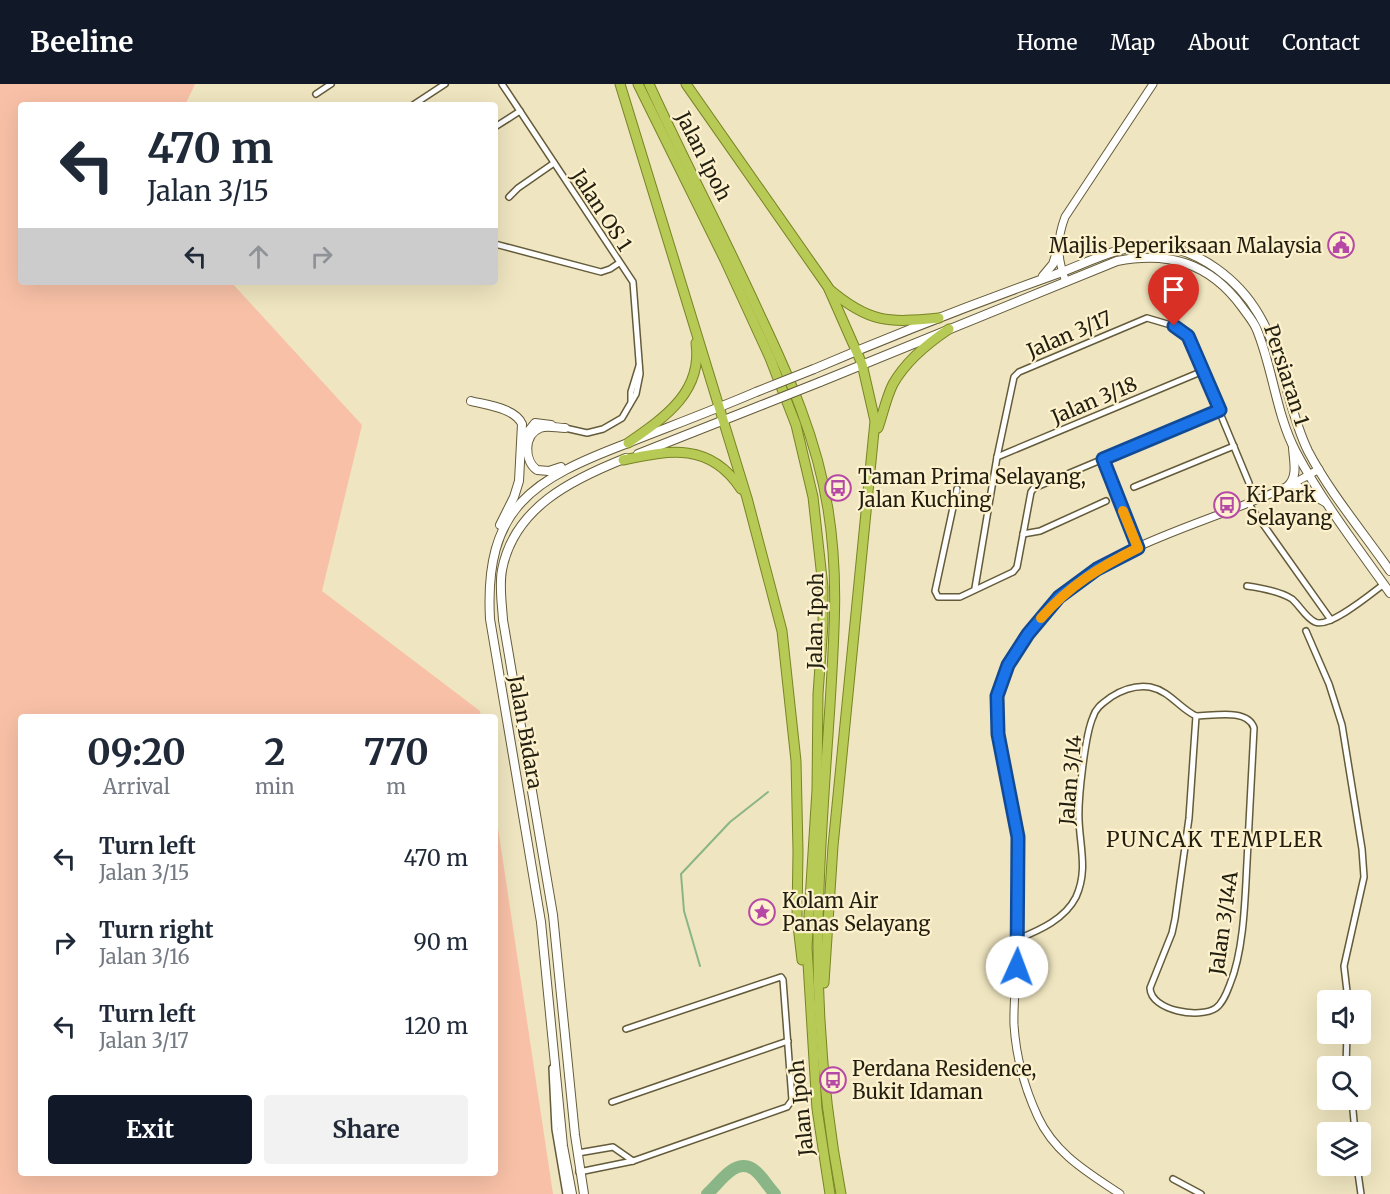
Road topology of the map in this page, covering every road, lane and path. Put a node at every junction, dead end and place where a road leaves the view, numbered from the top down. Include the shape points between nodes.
1 (331, 84) edge
2 (445, 84) edge
3 (502, 84) edge
4 (620, 84) edge
5 (638, 84) edge
6 (649, 84) edge
7 (686, 84) edge
8 (1153, 84) edge
9 (316, 94) dead end
10 (418, 102) edge
11 (520, 111) junction
12 (498, 125) edge
13 (554, 163) junction
14 (509, 197) dead end
15 (498, 245) edge
16 (1057, 252) junction
17 (619, 263) junction
18 (1062, 272) junction
19 (1034, 282) junction
20 (1066, 282) junction
21 (828, 288) junction
22 (688, 301) junction
23 (939, 318) junction
24 (949, 329) junction
25 (856, 351) junction
26 (862, 364) junction
27 (814, 369) joint
28 (1203, 371) junction
29 (820, 382) joint
30 (471, 401) dead end
31 (719, 408) junction
32 (1220, 410) junction
33 (723, 422) junction
34 (565, 428) junction
35 (875, 436) junction
36 (628, 443) junction
37 (520, 444) junction
38 (1293, 444) junction
39 (1234, 446) junction
40 (593, 456) junction
41 (997, 457) junction
42 (1103, 459) junction
43 (623, 460) junction
44 (1319, 470) junction
45 (1310, 475) junction
46 (1249, 483) dead end
47 (1290, 485) junction
48 (1134, 487) dead end
49 (957, 489) dead end
50 (747, 498) junction
51 (1106, 501) dead end
52 (1248, 503) junction
53 (1329, 504) junction
54 (1023, 534) junction
55 (1138, 548) junction
56 (1390, 571) edge
57 (1384, 584) junction
58 (1247, 586) dead end
59 (975, 588) junction
60 (1390, 593) edge
61 (490, 619) junction
62 (1331, 620) junction
63 (1306, 631) dead end
64 (1196, 716) junction
65 (1018, 939) junction
66 (808, 988) junction
67 (1347, 990) edge
68 (820, 1024) junction
69 (626, 1029) dead end
70 (788, 1041) junction
71 (553, 1046) junction
72 (612, 1102) dead end
73 (578, 1153) junction
74 (633, 1161) junction
75 (579, 1172) junction
76 (1358, 1176) edge
77 (1173, 1179) dead end
78 (566, 1194) edge
79 (574, 1194) edge
80 (584, 1194) edge
81 (830, 1194) edge
82 (841, 1194) edge
83 (1120, 1194) edge
84 (1200, 1194) edge
85 (1361, 1194) edge

1 - 9 street
2 - 10 street
3 - 11 street, Jalan OS 1
4 - 22 highway
5 - 66 highway, Jalan Ipoh via 770,358 796,425 812,488 823,615 817,790 807,920
6 - 68 highway, Jalan Ipoh via 793,386 828,508 834,552 836,635 819,888
7 - 21 highway
8 - 16 street via 1065,217
11 - 12 street
11 - 13 street, Jalan OS 1
13 - 14 street
13 - 17 street, Jalan OS 1
15 - 17 street via 601,272
16 - 18 street
16 - 19 main road via 1048,272
17 - 34 street, Jalan OS 1 via 633,282 638,383 622,418 587,433
18 - 19 main road, Persiaran 1
18 - 20 street
18 - 44 main road, Persiaran 1 via 1122,249 1158,246 1193,255 1230,279 1253,305 1268,333 1296,419
19 - 23 main road, Persiaran 1
20 - 24 main road, Persiaran 1
20 - 38 main road, Persiaran 1 via 1117,261 1139,257 1188,264 1215,278 1235,297 1256,327
21 - 23 highway via 858,311 878,320
21 - 25 highway
22 - 31 highway
22 - 36 highway via 697,351 694,377 667,415
23 - 25 main road, Persiaran 1
24 - 26 main road, Persiaran 1
24 - 35 highway via 930,342 900,373
25 - 26 highway
25 - 27 main road, Persiaran 1
26 - 29 main road, Persiaran 1
26 - 35 highway
27 - 31 main road, Jalan Bidara, bridge
28 - 32 street, Jalan 3/17
28 - 41 street, Jalan 3/18
28 - 41 street, Jalan 3/17 via 1188,336 1174,326 1147,318 1019,372 1014,377
29 - 33 main road, Jalan Bidara, bridge
30 - 37 main road via 518,417 523,428
31 - 33 highway
31 - 36 main road, Jalan Bidara
32 - 39 street, Jalan 3/17
32 - 42 street
33 - 43 main road, Jalan Bidara
33 - 50 highway
34 - 37 main road via 535,423
34 - 40 main road via 543,427 533,433 527,451 532,466 549,471
35 - 68 highway via 833,846
36 - 40 main road, Jalan Bidara
37 - 61 main road via 517,489 486,562 484,587
38 - 45 main road, Persiaran 1
38 - 47 main road via 1294,475
39 - 46 street, Jalan 3/17
39 - 48 street
40 - 61 main road, Jalan Bidara via 544,481 508,521 490,567
41 - 59 street, Jalan 3/17
42 - 54 street via 1034,488
42 - 55 street
43 - 50 highway via 674,451 699,455 726,470
43 - 73 main road, Jalan Bidara via 577,480 542,502 510,543 501,585 503,620 553,915
44 - 45 street
44 - 56 main road, Persiaran 1
45 - 47 street
45 - 53 main road, Persiaran 1
47 - 52 street
47 - 53 main road
49 - 59 street via 935,594 960,597
50 - 66 highway via 782,631 796,761 797,917
51 - 54 street via 1040,531
52 - 55 street
52 - 62 street
53 - 57 main road, Persiaran 1
54 - 59 street via 1013,572
55 - 65 street via 1097,569 1059,597 1008,665 997,696 998,734 1018,837
57 - 60 main road, Persiaran 1
57 - 62 street
58 - 62 street via 1290,598 1315,622
61 - 71 main road, Jalan Bidara via 541,922
63 - 67 street via 1342,725 1362,849 1364,877 1344,966
64 - 64 street, Jalan 3/14A via 1243,716 1254,728 1244,912 1236,967 1221,1004 1208,1011 1186,1012 1163,1005 1151,994 1152,981 1175,919 1189,818
64 - 65 street, Jalan 3/14 via 1166,693 1149,687 1131,688 1099,706 1086,744 1078,818 1083,869 1080,885 1073,903 1055,921
65 - 83 street via 1014,1025 1027,1091 1054,1143 1071,1160
66 - 81 highway, Jalan Ipoh via 817,1109
68 - 82 highway, Jalan Ipoh
69 - 70 street via 781,977
70 - 72 street
70 - 74 street via 790,1104
71 - 78 street via 555,1129
71 - 79 main road, Jalan Bidara via 563,1146
73 - 74 street via 613,1147
73 - 75 main road, Jalan Bidara
73 - 79 main road via 573,1153 570,1161
74 - 75 street
75 - 80 main road, Jalan Bidara
76 - 85 street
77 - 84 street

